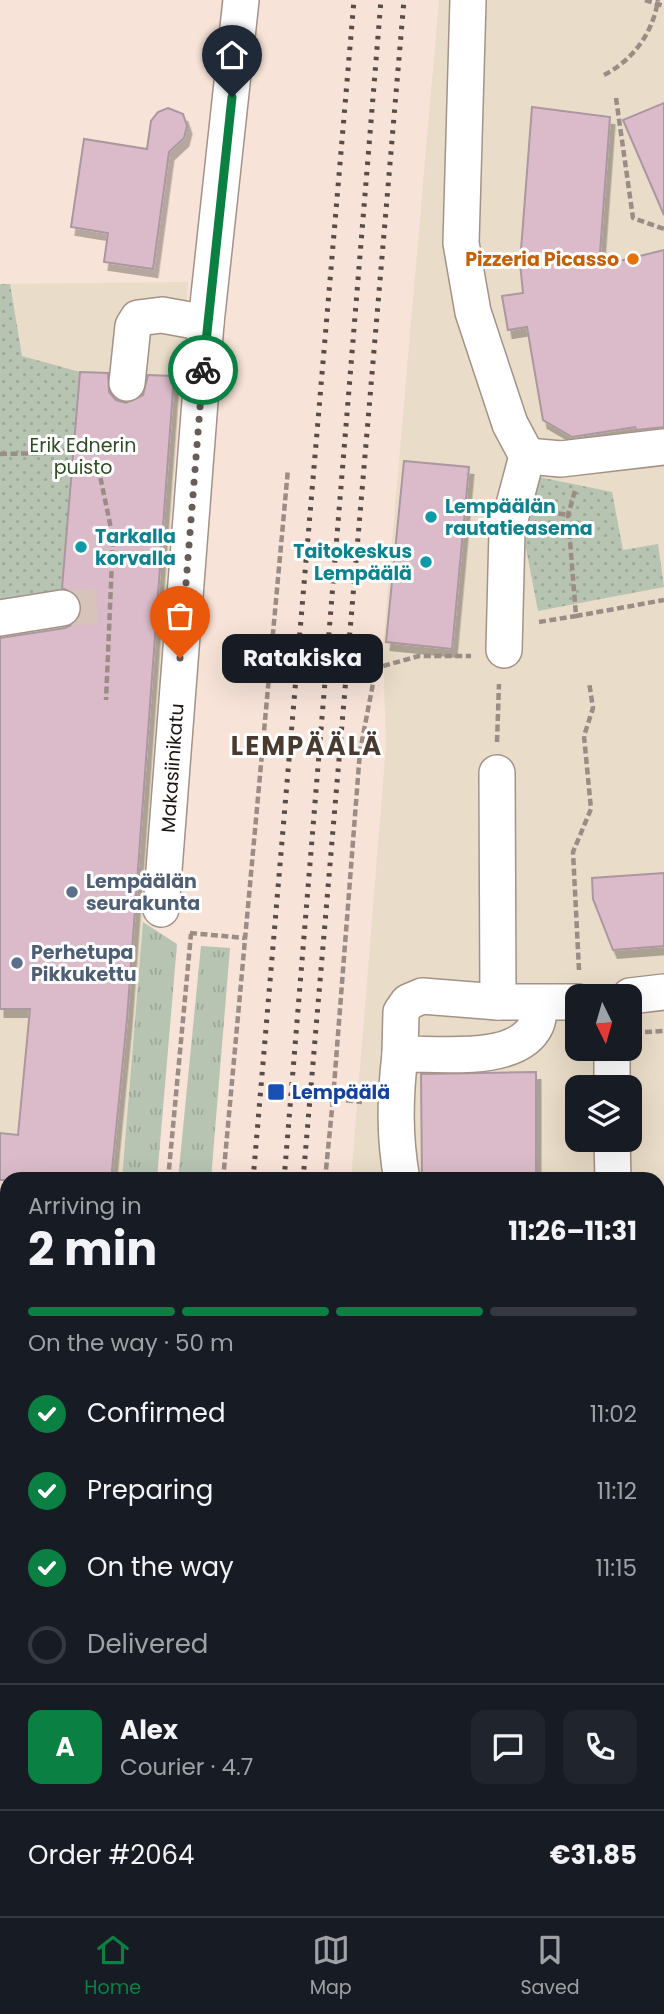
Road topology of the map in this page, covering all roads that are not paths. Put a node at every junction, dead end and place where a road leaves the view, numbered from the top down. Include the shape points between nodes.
1 (241, 0) edge
2 (468, 0) edge
3 (206, 323) junction
4 (127, 383) dead end
5 (664, 447) edge
6 (527, 456) junction
7 (62, 608) tunnel mouth
8 (0, 618) edge
9 (504, 650) road end
10 (497, 773) road end
11 (161, 909) dead end
12 (565, 992) edge
13 (664, 992) edge
14 (642, 995) edge
15 (498, 1002) junction
16 (540, 1003) junction
17 (400, 1054) junction
18 (612, 1152) edge
19 (401, 1172) edge
20 (612, 1172) edge

1 - 3 street, Makasiinikatu
2 - 6 street via 461,243 472,312 510,424
3 - 4 street via 162,315 138,318 133,326
3 - 11 street, Makasiinikatu
5 - 6 street via 561,459
6 - 9 street via 507,531
7 - 8 street
10 - 15 street
12 - 16 street
13 - 14 street
15 - 16 street
15 - 17 street via 422,996 408,1002 401,1012
16 - 17 street via 536,1026 506,1049 489,1054
17 - 19 street via 394,1105
18 - 20 street

